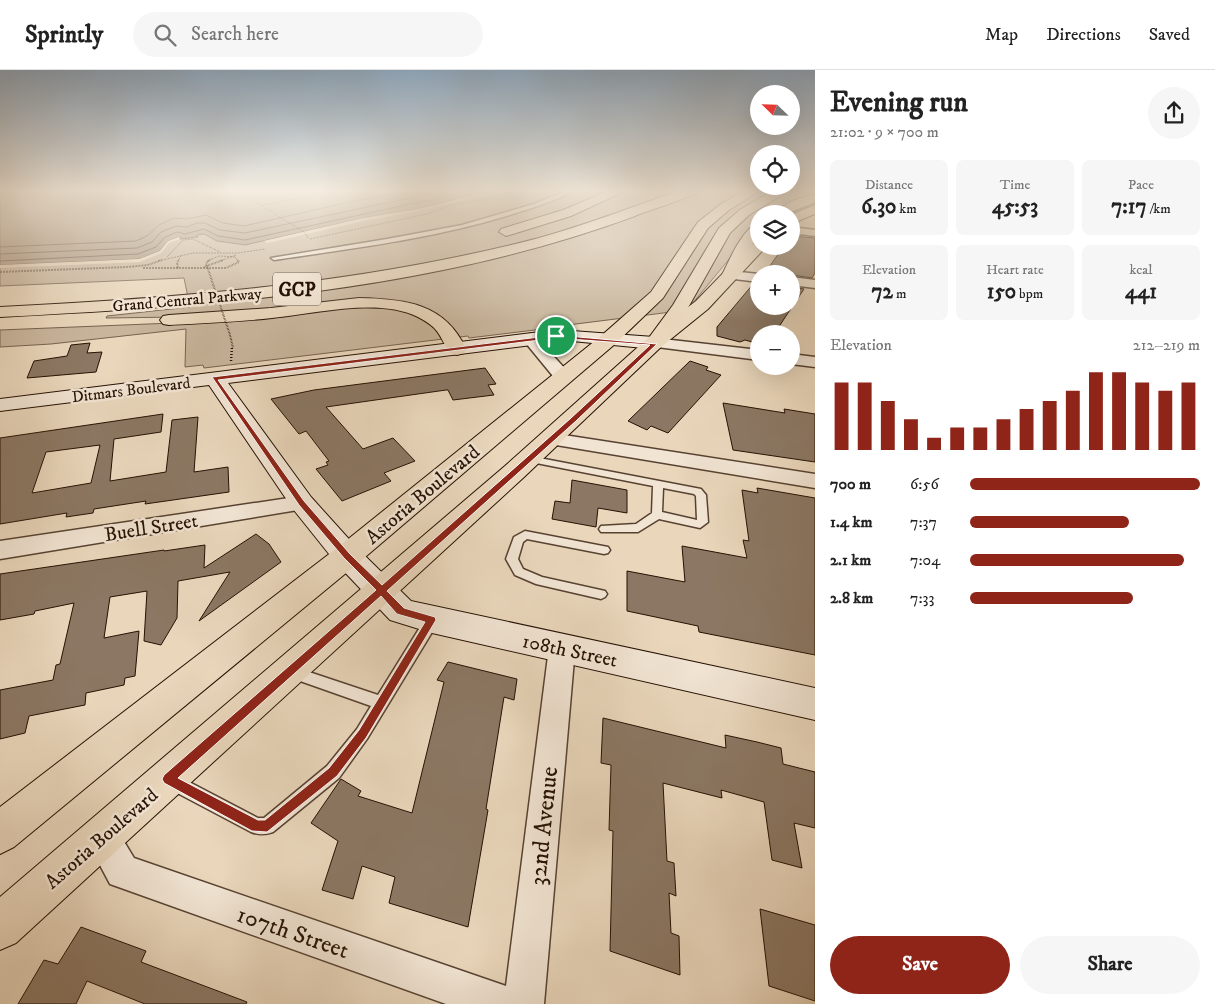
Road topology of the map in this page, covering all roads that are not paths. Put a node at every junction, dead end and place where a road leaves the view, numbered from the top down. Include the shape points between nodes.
1 (415, 235) edge
2 (564, 235) edge
3 (695, 235) edge
4 (722, 235) edge
5 (750, 238) edge
6 (750, 255) edge
7 (274, 258) dead end
8 (730, 275) junction
9 (750, 277) edge
10 (800, 283) edge
11 (815, 284) edge
12 (0, 312) edge
13 (154, 321) dead end
14 (100, 323) dead end
15 (0, 325) edge
16 (530, 339) junction
17 (608, 340) junction
18 (654, 344) junction
19 (457, 349) junction
20 (750, 354) edge
21 (800, 360) edge
22 (815, 362) edge
23 (222, 372) junction
24 (563, 377) junction
25 (0, 405) edge
26 (551, 439) junction
27 (529, 459) junction
28 (815, 481) edge
29 (658, 484) junction
30 (302, 503) junction
31 (657, 515) junction
32 (605, 529) dead end
33 (0, 550) edge
34 (604, 550) dead end
35 (347, 556) junction
36 (381, 591) junction
37 (601, 594) dead end
38 (432, 620) junction
39 (562, 648) junction
40 (289, 672) junction
41 (381, 703) junction
42 (815, 704) edge
43 (168, 779) junction
44 (0, 833) edge
45 (102, 837) junction
46 (0, 927) edge
47 (502, 1004) edge
48 (524, 1004) edge

1 - 7 lane
2 - 12 main road, Grand Central Parkway / GCP via 456,262 303,288 150,303
3 - 17 main road, Astoria Boulevard via 657,295
4 - 18 main road via 681,306
5 - 8 main road
6 - 8 main road, Astoria Boulevard
8 - 9 street
8 - 18 main road, Astoria Boulevard via 702,306
10 - 11 street
13 - 19 main road via 385,304 433,318 446,328
14 - 15 main road
16 - 17 street, Ditmars Boulevard via 572,336
16 - 19 street, Ditmars Boulevard
16 - 24 street
17 - 18 street, Ditmars Boulevard
17 - 24 main road, Astoria Boulevard
18 - 20 street
18 - 26 main road, Astoria Boulevard
19 - 23 street, Ditmars Boulevard
21 - 22 street
23 - 25 street, Ditmars Boulevard
23 - 30 street, 108th Street
24 - 35 main road, Astoria Boulevard
26 - 27 main road, Astoria Boulevard
26 - 28 street
27 - 29 lane
27 - 36 main road, Astoria Boulevard
29 - 31 lane
29 - 31 lane via 697,491 701,495 703,522
30 - 33 street, Buell Street
30 - 35 street, 108th Street
31 - 32 lane via 638,528
34 - 37 lane via 526,535 518,540 512,559 519,572
35 - 36 street, 108th Street
35 - 44 main road, Astoria Boulevard
36 - 38 street, 108th Street via 401,611
36 - 40 main road, Astoria Boulevard
38 - 39 street, 108th Street
38 - 41 lane
39 - 42 street, 108th Street
39 - 48 street, 32nd Avenue
40 - 41 lane
40 - 43 main road, Astoria Boulevard
41 - 43 lane via 333,772 267,826 257,826
43 - 45 main road, Astoria Boulevard
45 - 46 main road, Astoria Boulevard
45 - 47 street, 107th Street via 122,872

